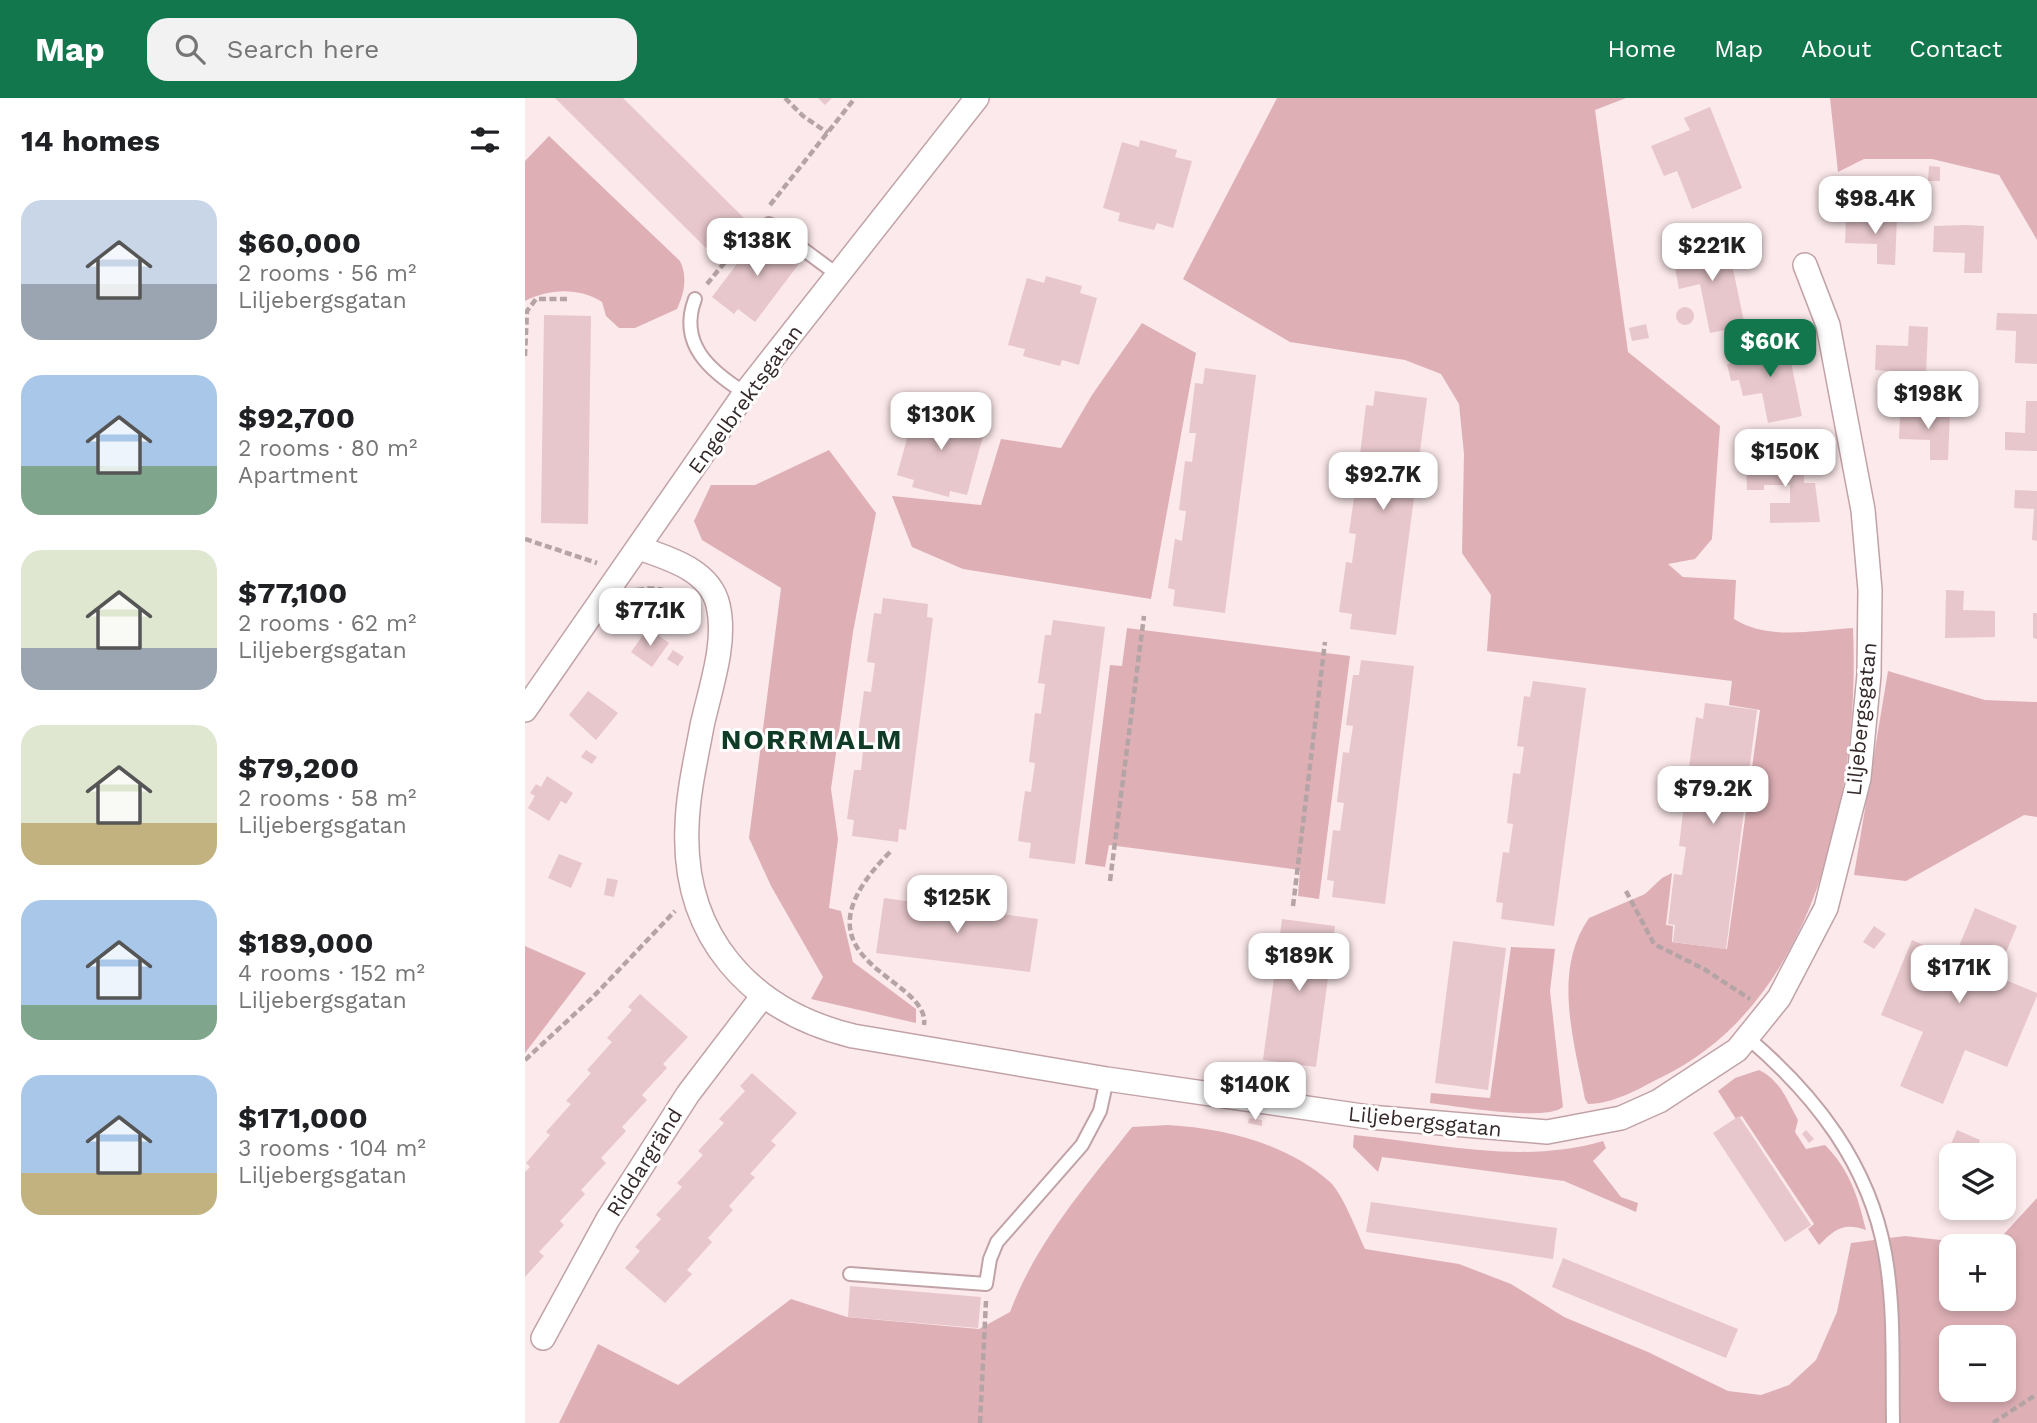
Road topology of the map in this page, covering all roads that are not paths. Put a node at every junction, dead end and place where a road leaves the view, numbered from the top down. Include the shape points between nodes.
1 (977, 98) edge
2 (766, 220) road end
3 (1805, 265) dead end
4 (838, 275) junction
5 (695, 299) road end
6 (745, 393) junction
7 (639, 548) junction
8 (525, 710) edge
9 (762, 997) junction
10 (1748, 1038) junction
11 (1107, 1079) junction
12 (850, 1274) dead end
13 (543, 1338) dead end
14 (1893, 1423) edge

1 - 4 street, Engelbrektsgatan
2 - 4 lane
3 - 10 street, Liljebergsgatan via 1828,325 1863,510 1870,590 1870,675 1859,778 1826,908 1779,998
4 - 6 street, Engelbrektsgatan
5 - 6 lane via 689,322 694,343 712,369
6 - 7 street, Engelbrektsgatan
7 - 8 street, Engelbrektsgatan
7 - 9 street, Liljebergsgatan via 681,563 704,580 718,604 720,640 689,791 689,866 695,903 716,945
9 - 11 street, Liljebergsgatan via 822,1028
9 - 13 street, Riddargränd via 688,1094 608,1219
10 - 11 street, Liljebergsgatan via 1659,1101 1621,1118 1547,1132 1369,1116
10 - 14 lane via 1786,1070 1835,1129 1861,1172 1885,1252
11 - 12 lane via 1100,1111 1082,1145 997,1242 986,1284

